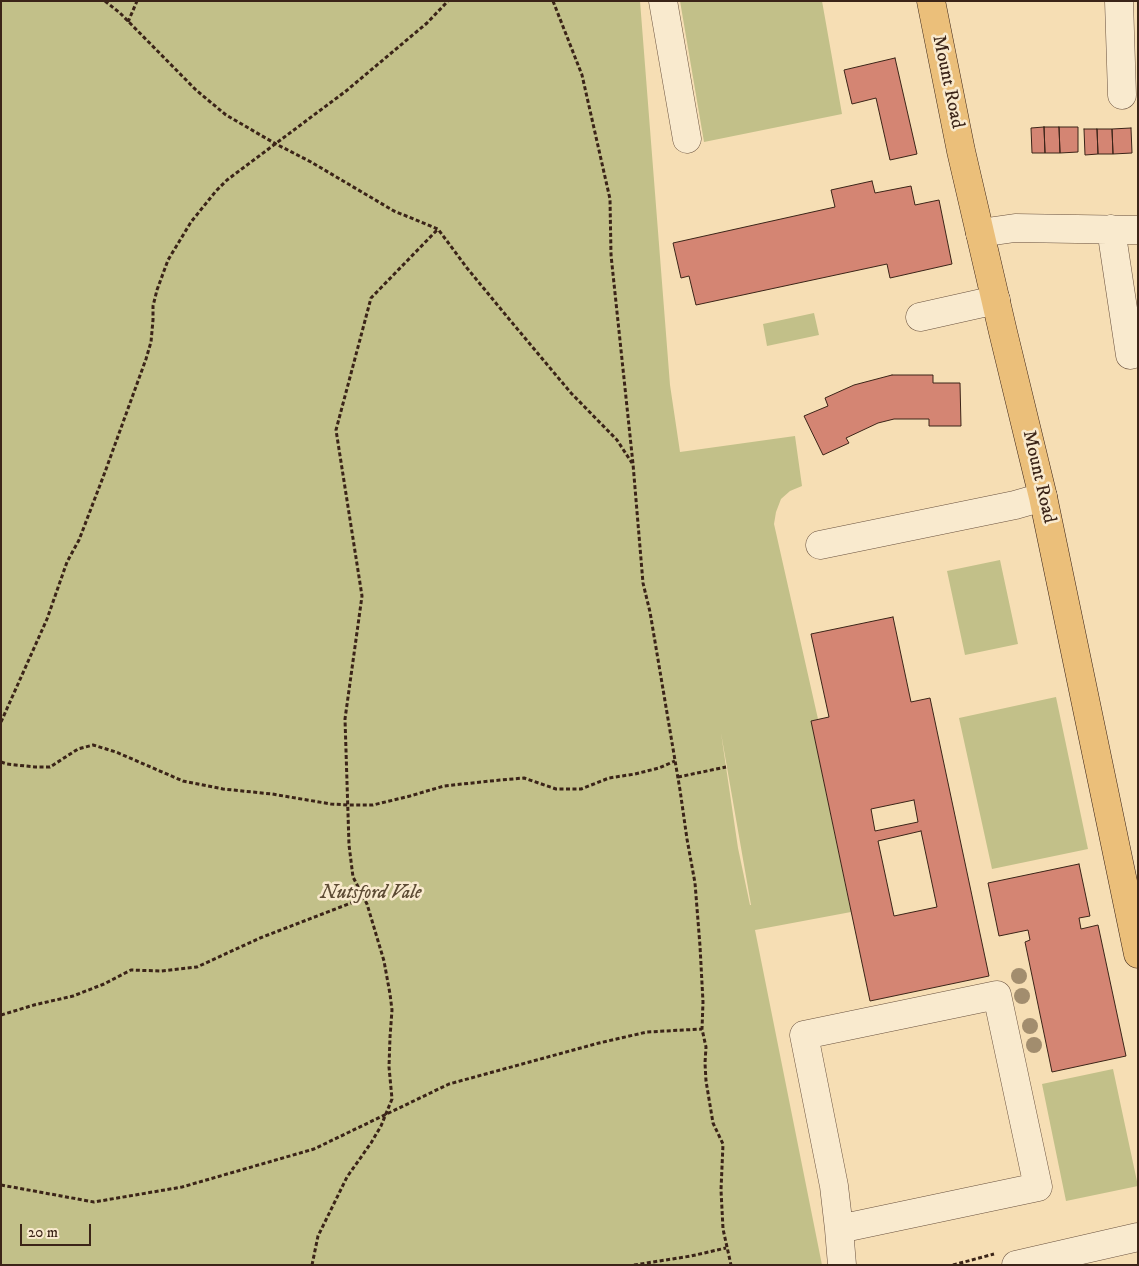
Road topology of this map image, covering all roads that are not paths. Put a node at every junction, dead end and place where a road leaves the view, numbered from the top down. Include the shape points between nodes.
1 (663, 1) edge
2 (931, 1) edge
3 (1119, 1) edge
4 (1122, 95) dead end
5 (687, 139) dead end
6 (1111, 230) junction
7 (1138, 230) edge
8 (980, 233) junction
9 (996, 300) junction
10 (1130, 300) edge
11 (920, 317) dead end
12 (1138, 353) edge
13 (1044, 497) junction
14 (820, 544) dead end
15 (1138, 954) edge
16 (839, 1228) junction
17 (1138, 1237) edge
18 (842, 1265) edge
19 (1016, 1265) edge

1 - 5 street
2 - 8 main road, Mount Road
3 - 4 street
6 - 7 street
6 - 8 street via 1015,228
6 - 10 street
8 - 9 main road, Mount Road
9 - 11 street
9 - 13 main road, Mount Road
10 - 12 street via 1130,354
13 - 14 street
13 - 15 main road, Mount Road
16 - 16 street via 834,1186 804,1035 997,995 1038,1187
16 - 18 street
17 - 19 street

